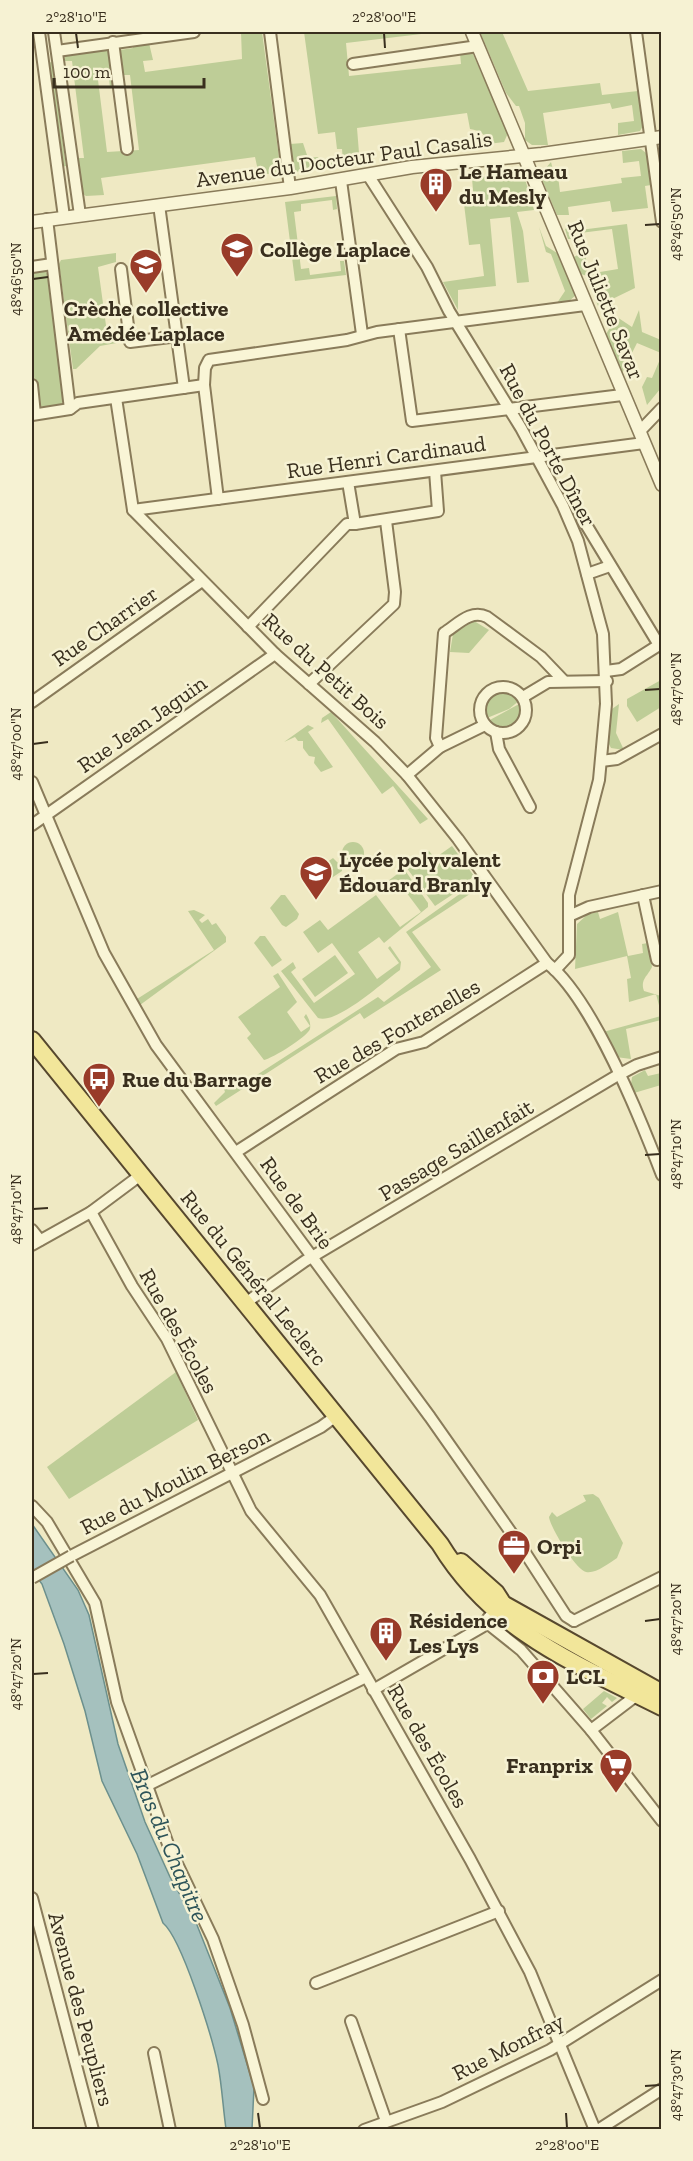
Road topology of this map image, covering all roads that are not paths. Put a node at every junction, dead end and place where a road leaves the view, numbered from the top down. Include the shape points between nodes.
1 (39, 32) edge
2 (54, 32) edge
3 (194, 32) edge
4 (270, 32) edge
5 (472, 32) edge
6 (636, 32) edge
7 (113, 42) junction
8 (478, 46) junction
9 (57, 51) junction
10 (37, 53) edge
11 (353, 64) dead end
12 (656, 138) edge
13 (127, 149) dead end
14 (524, 156) junction
15 (368, 176) junction
16 (341, 181) junction
17 (290, 188) junction
18 (159, 205) junction
19 (80, 215) junction
20 (64, 217) junction
21 (47, 219) junction
22 (32, 222) edge
23 (662, 222) edge
24 (52, 264) junction
25 (32, 267) edge
26 (121, 269) dead end
27 (585, 305) junction
28 (457, 323) junction
29 (399, 329) junction
30 (362, 334) junction
31 (178, 336) junction
32 (32, 385) edge
33 (204, 385) junction
34 (184, 388) junction
35 (622, 395) junction
36 (116, 398) junction
37 (662, 408) edge
38 (70, 409) junction
39 (509, 409) junction
40 (33, 414) edge
41 (642, 437) junction
42 (534, 456) junction
43 (435, 471) junction
44 (348, 482) junction
45 (662, 485) edge
46 (218, 499) junction
47 (133, 510) junction
48 (579, 513) dead end
49 (386, 520) junction
50 (355, 524) junction
51 (610, 567) junction
52 (587, 574) junction
53 (202, 581) junction
54 (248, 627) junction
55 (274, 654) junction
56 (606, 679) junction
57 (563, 680) junction
58 (309, 684) junction
59 (523, 697) junction
60 (32, 702) edge
61 (485, 725) junction
62 (496, 732) junction
63 (662, 734) edge
64 (440, 747) junction
65 (601, 761) junction
66 (407, 775) junction
67 (32, 782) edge
68 (530, 807) dead end
69 (45, 815) junction
70 (32, 825) edge
71 (662, 891) edge
72 (643, 895) junction
73 (569, 916) junction
74 (657, 960) dead end
75 (551, 967) junction
76 (32, 1040) edge
77 (662, 1057) edge
78 (618, 1075) junction
79 (236, 1152) junction
80 (142, 1174) junction
81 (662, 1175) edge
82 (91, 1212) junction
83 (32, 1230) edge
84 (36, 1243) edge
85 (314, 1258) junction
86 (244, 1304) junction
87 (336, 1416) junction
88 (232, 1473) junction
89 (32, 1506) edge
90 (662, 1577) edge
91 (32, 1578) edge
92 (494, 1612) junction
93 (574, 1621) junction
94 (566, 1638) junction
95 (559, 1655) junction
96 (366, 1677) junction
97 (373, 1690) junction
98 (662, 1693) edge
99 (637, 1695) junction
100 (662, 1707) edge
101 (591, 1730) junction
102 (146, 1786) junction
103 (662, 1821) edge
104 (32, 1898) edge
105 (499, 1911) junction
106 (662, 1980) edge
107 (316, 1983) dead end
108 (351, 2021) dead end
109 (560, 2045) junction
110 (154, 2054) dead end
111 (662, 2089) edge
112 (263, 2099) dead end
113 (386, 2121) junction
114 (93, 2130) edge
115 (170, 2130) edge
116 (364, 2130) edge
117 (596, 2130) edge

1 - 10 street
2 - 9 street
3 - 7 street
4 - 17 street
5 - 8 street, Rue Juliette Savar
6 - 12 street
7 - 9 street
7 - 13 street
8 - 11 street
8 - 14 street, Rue Juliette Savar
9 - 19 street
10 - 20 street
12 - 14 street, Avenue du Docteur Paul Casalis
12 - 23 street
14 - 15 street, Avenue du Docteur Paul Casalis via 412,167
14 - 27 street, Rue Juliette Savar
15 - 16 street, Avenue du Docteur Paul Casalis
15 - 28 street, Rue du Porte Dîner via 427,267
16 - 17 street, Avenue du Docteur Paul Casalis
16 - 30 street
17 - 18 street, Avenue du Docteur Paul Casalis
18 - 19 street, Avenue du Docteur Paul Casalis
18 - 31 street
19 - 20 street, Avenue du Docteur Paul Casalis
20 - 21 street, Avenue du Docteur Paul Casalis
21 - 22 street, Avenue du Docteur Paul Casalis
21 - 24 street
24 - 25 street
24 - 38 street
26 - 31 street via 130,342
27 - 28 street
27 - 35 street, Rue Juliette Savar
28 - 29 street
28 - 39 street, Rue du Porte Dîner
29 - 30 street
29 - 39 street via 412,421
30 - 33 street via 347,340 209,360
31 - 34 street
32 - 40 street
33 - 34 street
33 - 46 street
34 - 36 street
35 - 39 street
35 - 41 street, Rue Juliette Savar
36 - 38 street via 78,403
36 - 47 street
37 - 41 street
38 - 40 street
39 - 42 street, Rue du Porte Dîner
41 - 42 street, Rue Henri Cardinaud
41 - 45 street, Rue Juliette Savar
42 - 43 street, Rue Henri Cardinaud
42 - 52 street, Rue du Porte Dîner via 563,506
43 - 44 street, Rue Henri Cardinaud
43 - 49 street via 438,511
44 - 46 street, Rue Henri Cardinaud
44 - 50 street
46 - 47 street, Rue Henri Cardinaud
47 - 53 street, Rue du Petit Bois
48 - 51 street
49 - 50 street
49 - 58 street via 394,604
50 - 54 street via 347,524
51 - 52 street
51 - 56 street via 659,645
52 - 56 street, Rue du Porte Dîner via 603,634
53 - 54 street, Rue du Petit Bois
53 - 60 street, Rue Charrier
54 - 55 street, Rue du Petit Bois
55 - 58 street, Rue du Petit Bois
55 - 69 street, Rue Jean Jaguin
56 - 57 street
56 - 65 street, Rue du Porte Dîner
57 - 59 street via 541,685
57 - 64 street via 541,657 487,616 479,613 463,620 444,633 436,738
58 - 66 street, Rue du Petit Bois
59 - 61 street via 505,686 485,694 480,715
59 - 62 street via 526,715 522,724 514,730
61 - 62 street
61 - 64 street
62 - 68 street via 499,749
63 - 65 street via 617,759
64 - 66 street
65 - 73 street, Rue du Porte Dîner via 570,895
66 - 75 street, Rue du Petit Bois
67 - 69 street, Rue de Brie
69 - 70 street, Rue Jean Jaguin
69 - 79 street, Rue de Brie via 104,953 136,1012
71 - 72 street
72 - 73 street
72 - 74 street
73 - 75 street, Rue du Porte Dîner via 569,955
75 - 78 street, Rue du Petit Bois via 581,1005
75 - 79 street, Rue des Fontenelles via 424,1042 396,1049
76 - 80 main road, Rue du Général Leclerc
77 - 78 street, Passage Saillenfait
78 - 81 street, Rue du Petit Bois
78 - 85 street, Passage Saillenfait
79 - 85 street, Rue de Brie
80 - 82 street
80 - 86 main road, Rue du Général Leclerc
82 - 84 street
82 - 88 street, Rue des Écoles via 167,1339
83 - 84 street
85 - 86 street, Passage Saillenfait
85 - 93 street, Rue de Brie via 456,1453 566,1616
86 - 87 main road, Rue du Général Leclerc
87 - 88 street, Rue du Moulin Berson
87 - 92 main road, Rue du Général Leclerc
88 - 91 street, Rue du Moulin Berson, bridge
88 - 96 street, Rue des Écoles via 251,1511 320,1595
89 - 102 street via 46,1521 95,1603 117,1702
90 - 93 street
92 - 94 main road, Rue du Général Leclerc
92 - 95 main road, Rue du Général Leclerc
92 - 97 street via 482,1627
92 - 101 street, Rue du Général Leclerc via 521,1650
93 - 94 street
94 - 95 street
94 - 98 main road, Rue du Général Leclerc
95 - 99 main road, Rue du Général Leclerc
96 - 97 street, Rue des Écoles
96 - 102 street
97 - 105 street, Rue des Écoles
99 - 100 main road, Rue du Général Leclerc
99 - 101 street
101 - 103 street, Rue du Général Leclerc
102 - 112 street via 169,1848 213,1939 241,2018
104 - 114 street, Avenue des Peupliers
105 - 107 street
105 - 109 street, Rue des Écoles
106 - 109 street, Rue Monfray
108 - 113 street
109 - 113 street, Rue Monfray via 442,2102
109 - 117 street, Rue des Écoles
110 - 115 street
111 - 117 street
113 - 116 street, Rue Monfray

